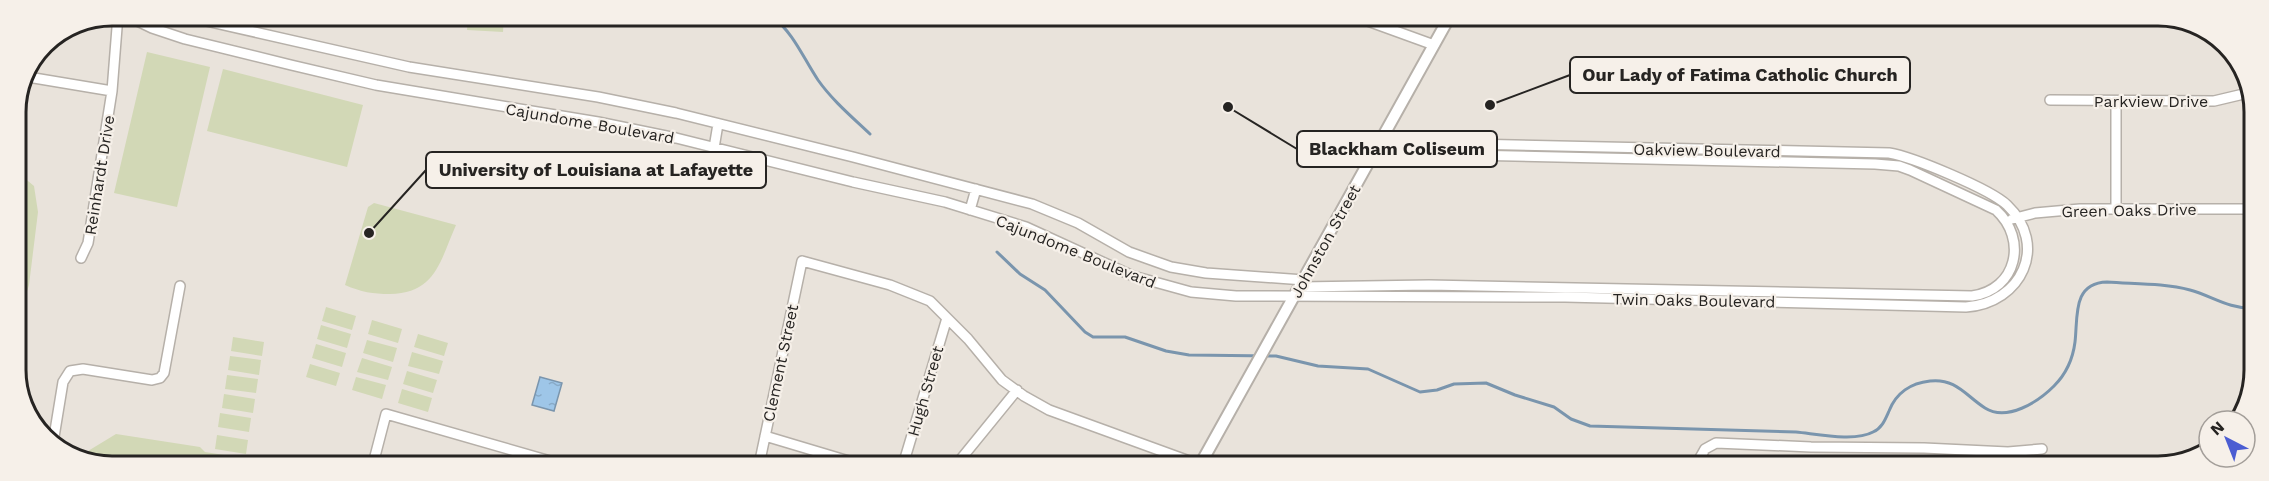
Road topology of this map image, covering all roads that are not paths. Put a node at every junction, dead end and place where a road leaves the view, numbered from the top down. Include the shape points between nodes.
1 (117, 26) edge
2 (148, 26) edge
3 (228, 26) edge
4 (1382, 26) edge
5 (1444, 26) edge
6 (1434, 45) junction
7 (33, 77) edge
8 (112, 91) junction
9 (2242, 95) edge
10 (2050, 100) dead end
11 (2116, 101) junction
12 (718, 124) junction
13 (1379, 142) junction
14 (714, 148) junction
15 (1374, 153) junction
16 (976, 189) junction
17 (2116, 208) junction
18 (970, 210) junction
19 (2244, 210) edge
20 (2012, 220) junction
21 (81, 258) dead end
22 (180, 286) dead end
23 (1299, 288) junction
24 (947, 318) junction
25 (1017, 390) junction
26 (55, 434) edge
27 (765, 436) junction
28 (2042, 449) dead end
29 (375, 456) edge
30 (533, 456) edge
31 (761, 456) edge
32 (832, 456) edge
33 (906, 456) edge
34 (963, 456) edge
35 (1175, 456) edge
36 (1205, 456) edge
37 (1701, 456) edge

1 - 8 street, Reinhardt Drive
2 - 14 street, Cajundome Boulevard via 185,39 376,85 598,122
3 - 12 street, Cajundome Boulevard via 409,67 598,97
4 - 6 street
5 - 6 main road, Johnston Street
6 - 13 main road, Johnston Street
7 - 8 street, Reinhardt Drive
8 - 21 street, Reinhardt Drive via 88,243
9 - 11 street, Parkview Drive via 2214,101
10 - 11 street, Parkview Drive
11 - 17 street
12 - 14 street
12 - 16 street, Cajundome Boulevard
13 - 15 main road, Johnston Street
13 - 20 street, Oakview Boulevard via 1889,153 1907,157 1990,194 2008,206
14 - 18 street, Cajundome Boulevard
15 - 20 street, Oakview Boulevard via 1888,165 1910,170
15 - 23 main road, Johnston Street
16 - 18 street
16 - 23 street, Cajundome Boulevard via 1058,214 1129,252 1171,267
17 - 19 street, Green Oaks Drive
17 - 20 street, Green Oaks Drive via 2049,212
18 - 23 street, Cajundome Boulevard via 1026,227 1107,266 1174,288 1215,296
20 - 23 street, Twin Oaks Boulevard via 2014,252 2009,272 1992,290 1972,296 1476,286
22 - 26 street via 160,378 83,369 70,371 63,382
23 - 36 main road, Johnston Street
24 - 25 street via 996,373
24 - 27 street, Clement Street via 935,305 917,295 802,261
24 - 33 street, Hugh Street
25 - 34 street
25 - 35 street via 1049,410
27 - 31 street, Clement Street
27 - 32 street
28 - 37 street via 2008,452 1722,443 1710,445
29 - 30 street via 387,414

